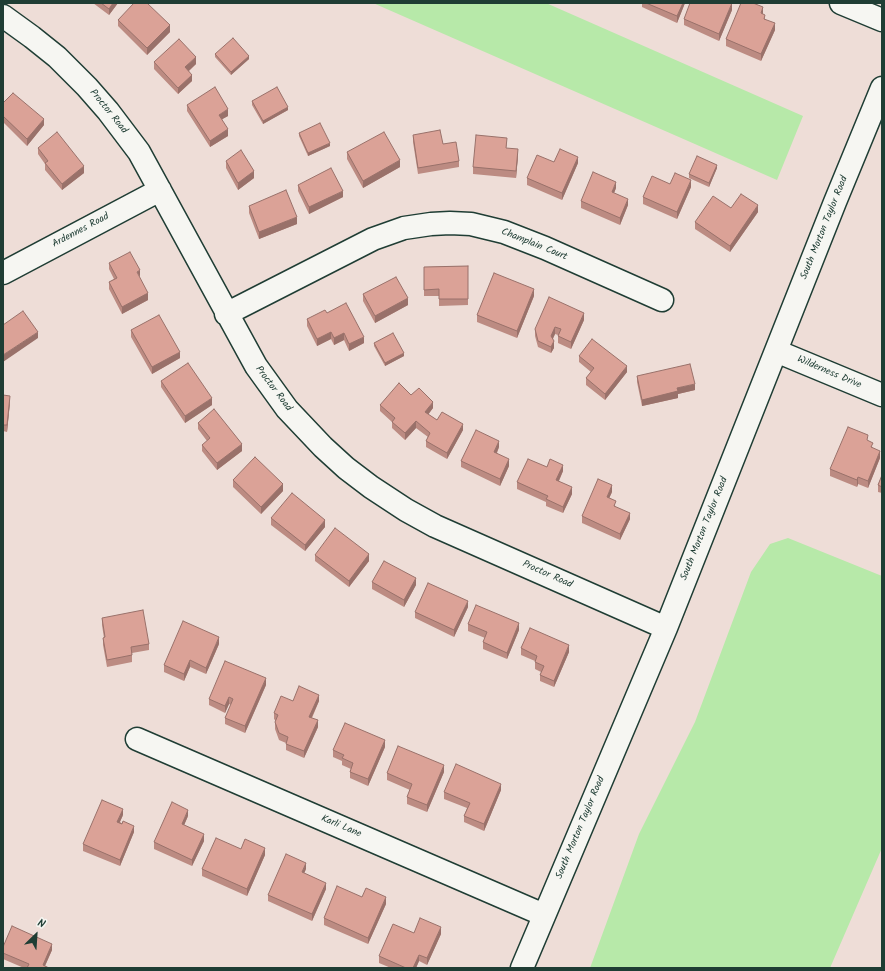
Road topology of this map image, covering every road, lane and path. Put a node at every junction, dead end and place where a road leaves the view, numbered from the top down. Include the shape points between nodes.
1 (841, 3) edge
2 (3, 16) edge
3 (882, 20) edge
4 (882, 88) edge
5 (160, 190) junction
6 (3, 273) edge
7 (662, 300) dead end
8 (226, 314) junction
9 (776, 351) junction
10 (882, 395) edge
11 (666, 628) junction
12 (137, 739) dead end
13 (544, 915) junction
14 (522, 968) edge

1 - 3 street
2 - 5 street, Proctor Road via 44,47 87,87 139,152
4 - 9 street, South Morton Taylor Road
5 - 6 street, Ardennes Road
5 - 8 street, Proctor Road
7 - 8 street, Champlain Court via 504,232 471,224 450,223 404,228 373,239
8 - 11 street, Proctor Road via 256,366 287,409 323,447 371,487 436,526
9 - 10 street, Wilderness Drive
9 - 11 street, South Morton Taylor Road
11 - 13 street, South Morton Taylor Road
12 - 13 street, Karli Lane
13 - 14 street, South Morton Taylor Road

